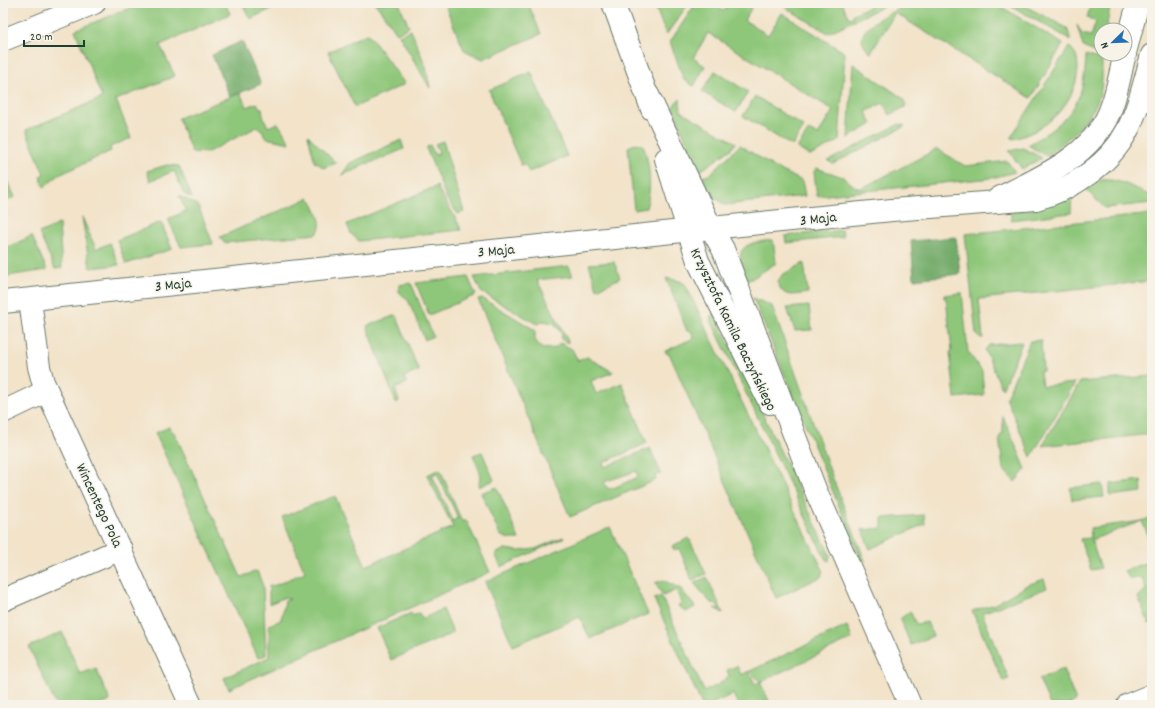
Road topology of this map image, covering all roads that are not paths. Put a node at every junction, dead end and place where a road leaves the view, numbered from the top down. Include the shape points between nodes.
1 (94, 3) edge
2 (613, 3) edge
3 (1138, 3) edge
4 (1133, 23) edge
5 (3, 40) edge
6 (1152, 55) edge
7 (1123, 62) edge
8 (648, 95) junction
9 (988, 202) junction
10 (711, 228) junction
11 (688, 231) junction
12 (30, 300) junction
13 (3, 302) edge
14 (47, 391) junction
15 (3, 412) edge
16 (815, 489) junction
17 (121, 549) junction
18 (3, 600) edge
19 (1152, 694) edge
20 (191, 705) edge
21 (910, 705) edge
22 (1128, 705) edge

1 - 5 street
2 - 8 street, Krzysztofa Kamila Baczyńskiego
3 - 4 street, 3 Maja
6 - 9 street, 3 Maja via 1134,116 1123,139 1090,173 1051,194 1036,199
7 - 9 street, 3 Maja via 1109,114 1094,136 1053,170
8 - 10 street, Krzysztofa Kamila Baczyńskiego
8 - 11 street, Krzysztofa Kamila Baczyńskiego
9 - 10 street, 3 Maja
10 - 11 street, 3 Maja
10 - 16 street, Krzysztofa Kamila Baczyńskiego via 723,249
11 - 12 street, 3 Maja
11 - 16 street, Krzysztofa Kamila Baczyńskiego via 698,261 717,300
12 - 13 street, 3 Maja
12 - 14 street, Wincentego Pola via 39,368
14 - 15 street
14 - 17 street, Wincentego Pola
16 - 21 street, Krzysztofa Kamila Baczyńskiego
17 - 18 street
17 - 20 street, Wincentego Pola
19 - 22 street

